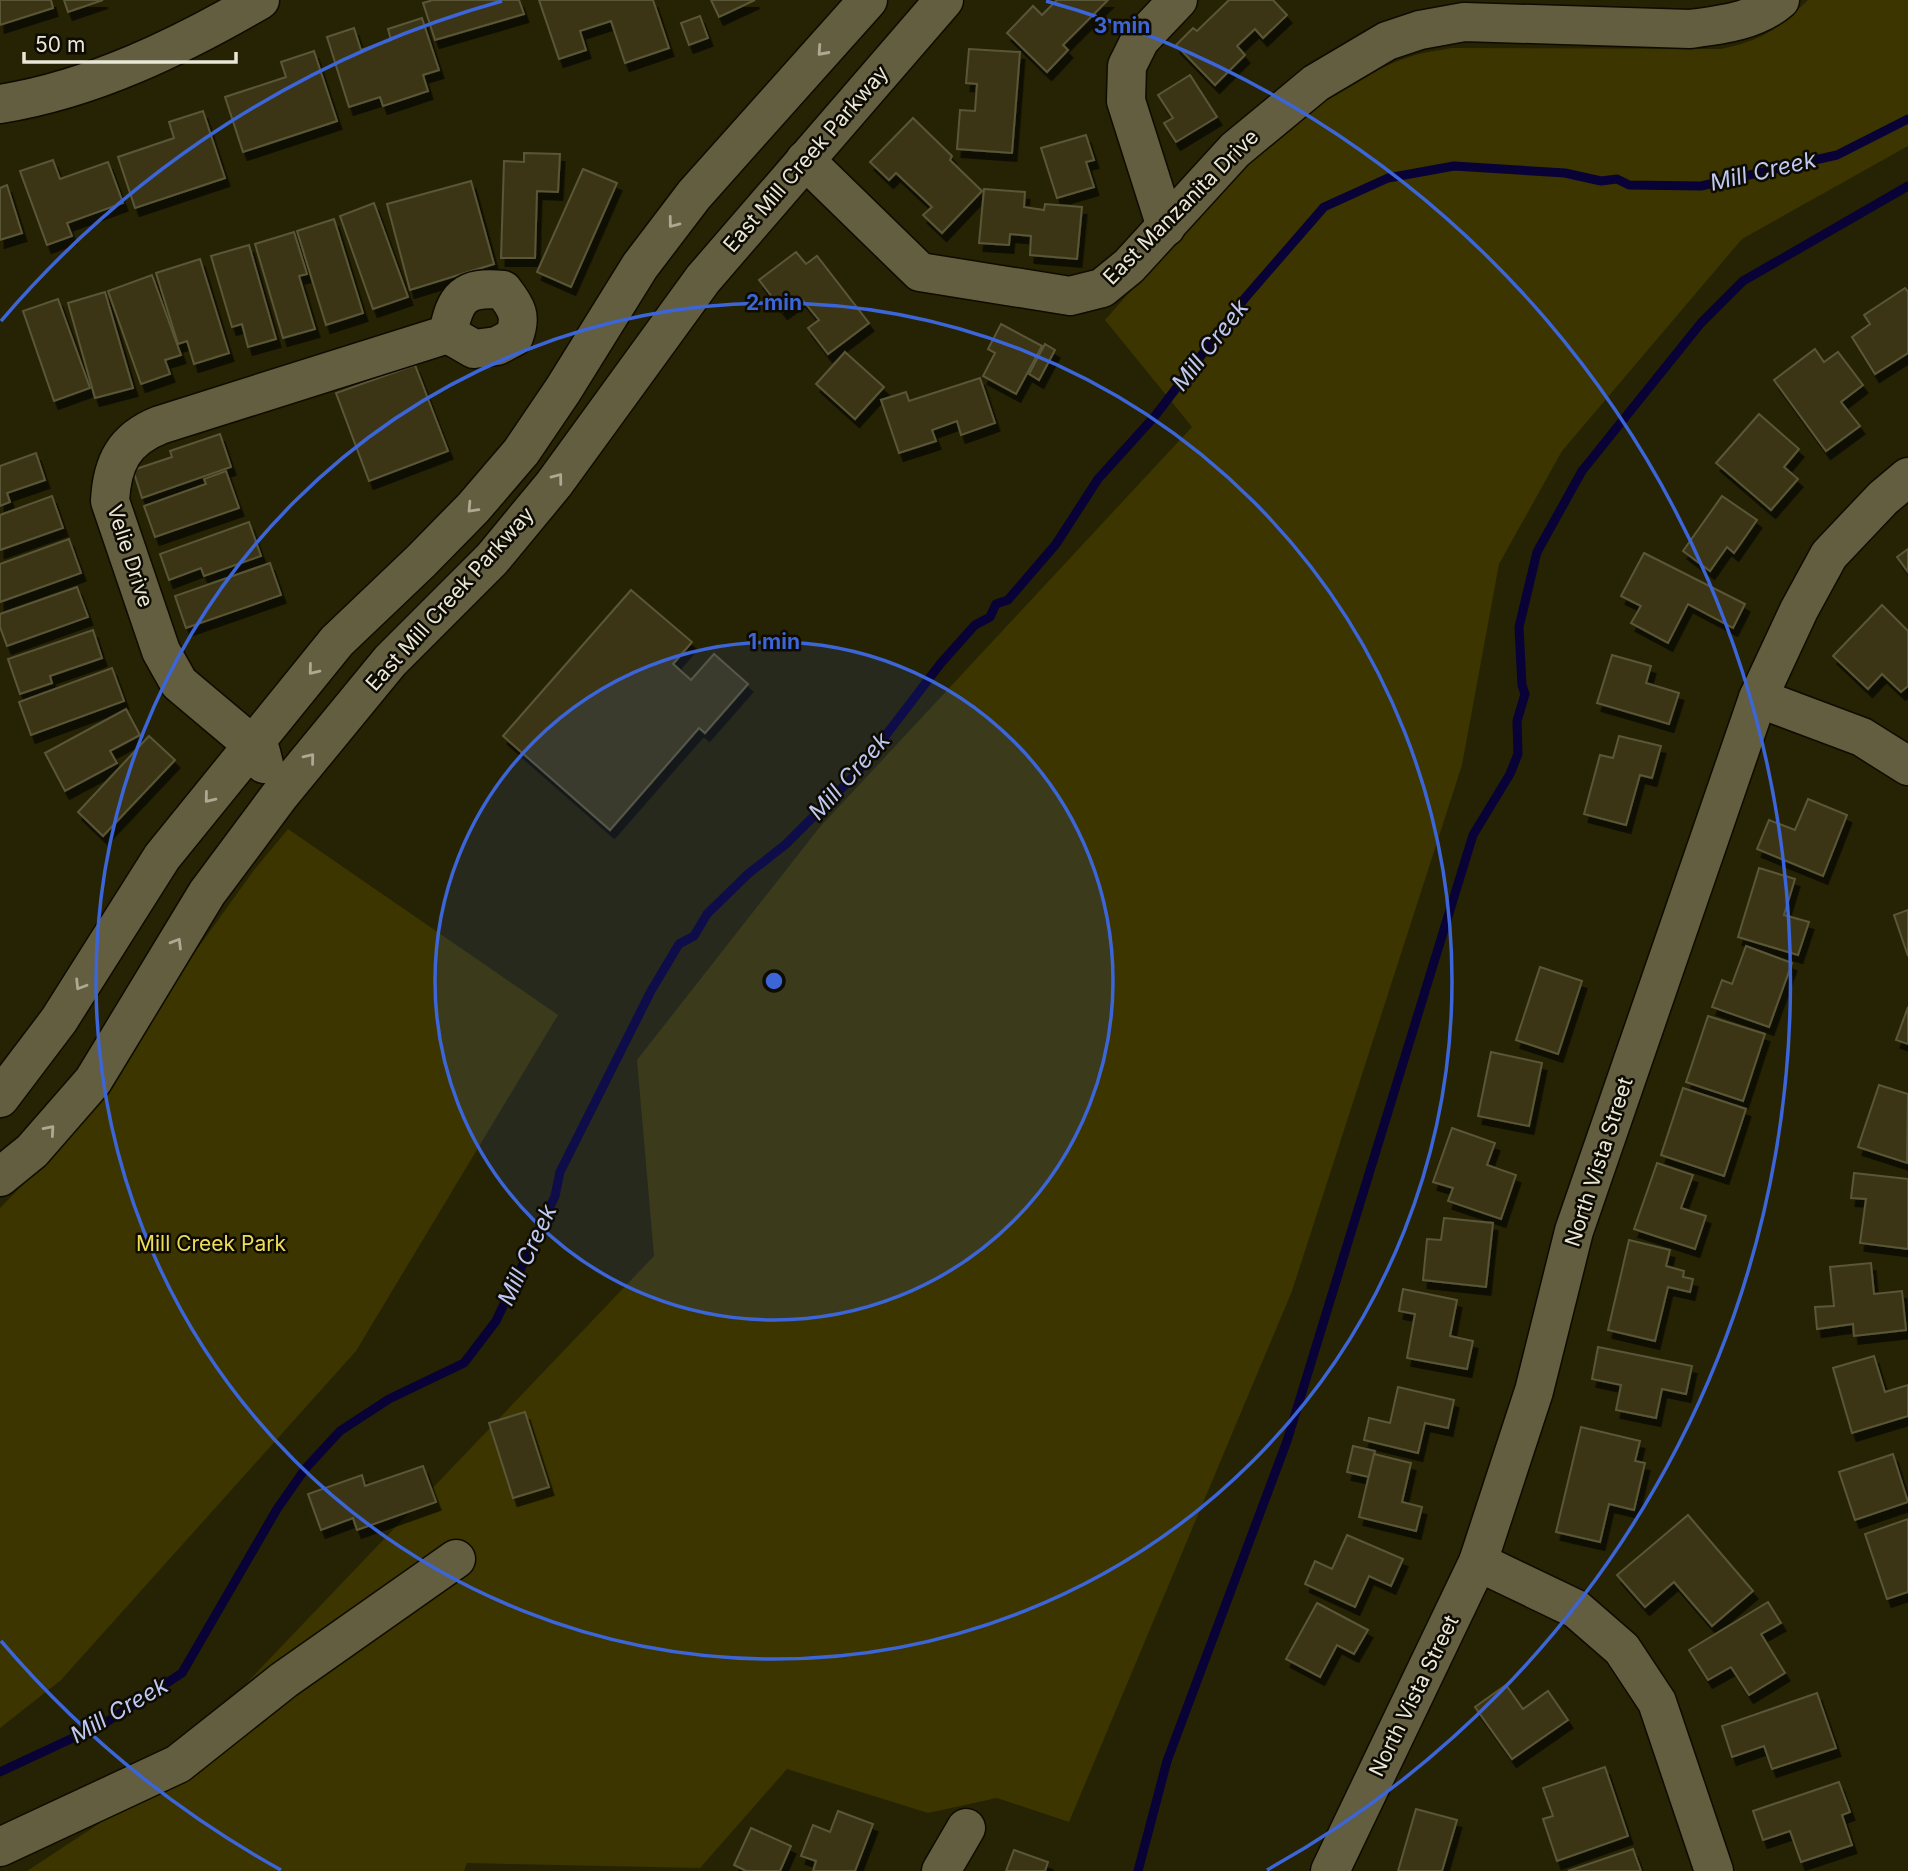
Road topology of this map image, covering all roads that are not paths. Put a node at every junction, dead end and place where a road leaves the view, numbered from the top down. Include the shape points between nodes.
1 (260, 0) edge
2 (868, 0) edge
3 (944, 0) edge
4 (1178, 0) edge
5 (1780, 0) edge
6 (0, 104) edge
7 (805, 160) junction
8 (1166, 226) junction
9 (448, 334) dead end
10 (1908, 477) edge
11 (1758, 698) junction
12 (253, 746) junction
13 (1908, 766) edge
14 (221, 874) junction
15 (0, 1098) edge
16 (0, 1177) edge
17 (456, 1559) dead end
18 (1478, 1562) junction
19 (966, 1828) dead end
20 (0, 1847) edge
21 (942, 1871) edge
22 (1330, 1871) edge
23 (1714, 1871) edge

1 - 6 street via 204,33 123,70
2 -> 12 street, East Mill Creek Parkway via 694,195 640,266 521,452 473,508 337,641
3 - 7 street, East Mill Creek Parkway
4 - 8 street via 1140,40 1127,66 1126,101
5 - 8 street, East Manzanita Drive via 1758,14 1690,29 1464,22 1387,41 1316,83 1235,150
7 - 8 street, East Manzanita Drive via 920,272 1070,296 1102,288
14 -> 7 street, East Mill Creek Parkway via 279,795 390,661 492,559 554,484 703,279
9 - 12 street, Velie Drive via 160,425 142,432 124,450 111,478 110,501 161,651 179,684
10 - 11 street, North Vista Street via 1829,555
11 - 13 street via 1862,737
11 - 18 street, North Vista Street via 1574,1231 1534,1391
12 - 14 street via 264,762
12 -> 15 street, East Mill Creek Parkway via 162,857 59,1020
16 -> 14 street, East Mill Creek Parkway via 32,1151 93,1081
17 - 20 street via 284,1680 178,1763
18 - 22 street, North Vista Street
18 - 23 street via 1576,1609 1622,1649 1657,1702
19 - 21 street

